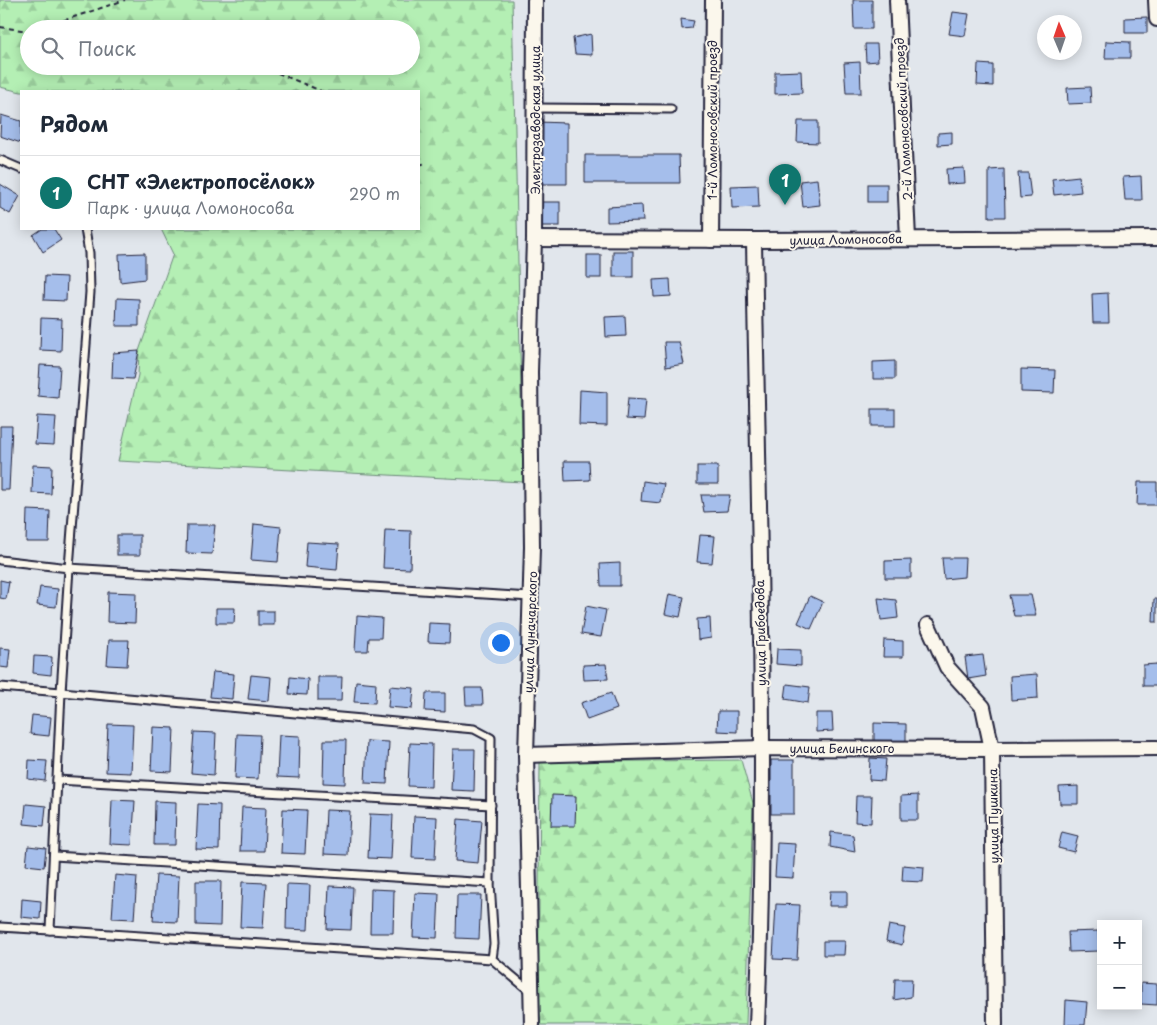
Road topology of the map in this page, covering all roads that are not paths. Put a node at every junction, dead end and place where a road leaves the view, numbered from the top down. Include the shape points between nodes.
1 (535, 0) edge
2 (713, 0) edge
3 (897, 0) edge
4 (1156, 0) edge
5 (1157, 19) edge
6 (535, 108) junction
7 (671, 109) dead end
8 (0, 160) edge
9 (20, 168) edge
10 (86, 230) edge
11 (1157, 238) edge
12 (534, 239) junction
13 (908, 239) junction
14 (712, 240) junction
15 (754, 240) junction
16 (0, 560) edge
17 (69, 568) junction
18 (531, 597) junction
19 (928, 625) dead end
20 (0, 687) edge
21 (61, 692) junction
22 (762, 748) junction
23 (1157, 748) edge
24 (992, 749) junction
25 (526, 755) junction
26 (57, 780) junction
27 (491, 805) junction
28 (54, 856) junction
29 (490, 883) junction
30 (0, 927) edge
31 (50, 930) junction
32 (492, 959) junction
33 (532, 993) junction
34 (532, 1025) edge
35 (757, 1025) edge
36 (995, 1025) edge

1 - 6 street, Электрозаводская улица
2 - 14 street, 1-й Ломоносовский проезд
3 - 13 street, 2-й Ломоносовский проезд
4 - 5 street
6 - 7 lane
6 - 12 street, Электрозаводская улица
8 - 9 lane
10 - 17 lane via 90,292
11 - 13 street, улица Ломоносова
12 - 14 street, улица Ломоносова
12 - 18 street, улица Луначарского via 530,372
13 - 15 street, улица Ломоносова
14 - 15 street, улица Ломоносова
15 - 22 street, улица Грибоедова
16 - 17 lane
17 - 18 lane
17 - 21 lane
18 - 25 street, улица Луначарского
19 - 24 street, улица Пушкина via 947,667 983,707
20 - 21 lane
21 - 26 lane
21 - 27 lane via 474,729 491,738
22 - 24 street, улица Белинского
22 - 25 street, улица Белинского
22 - 35 street, улица Грибоедова
23 - 24 street, улица Белинского
24 - 36 street, улица Пушкина
25 - 33 street, улица Луначарского
26 - 27 lane
26 - 28 lane
27 - 29 lane
28 - 29 lane
28 - 31 lane
29 - 32 lane
30 - 31 lane
31 - 32 lane
32 - 33 lane
33 - 34 street, улица Луначарского

